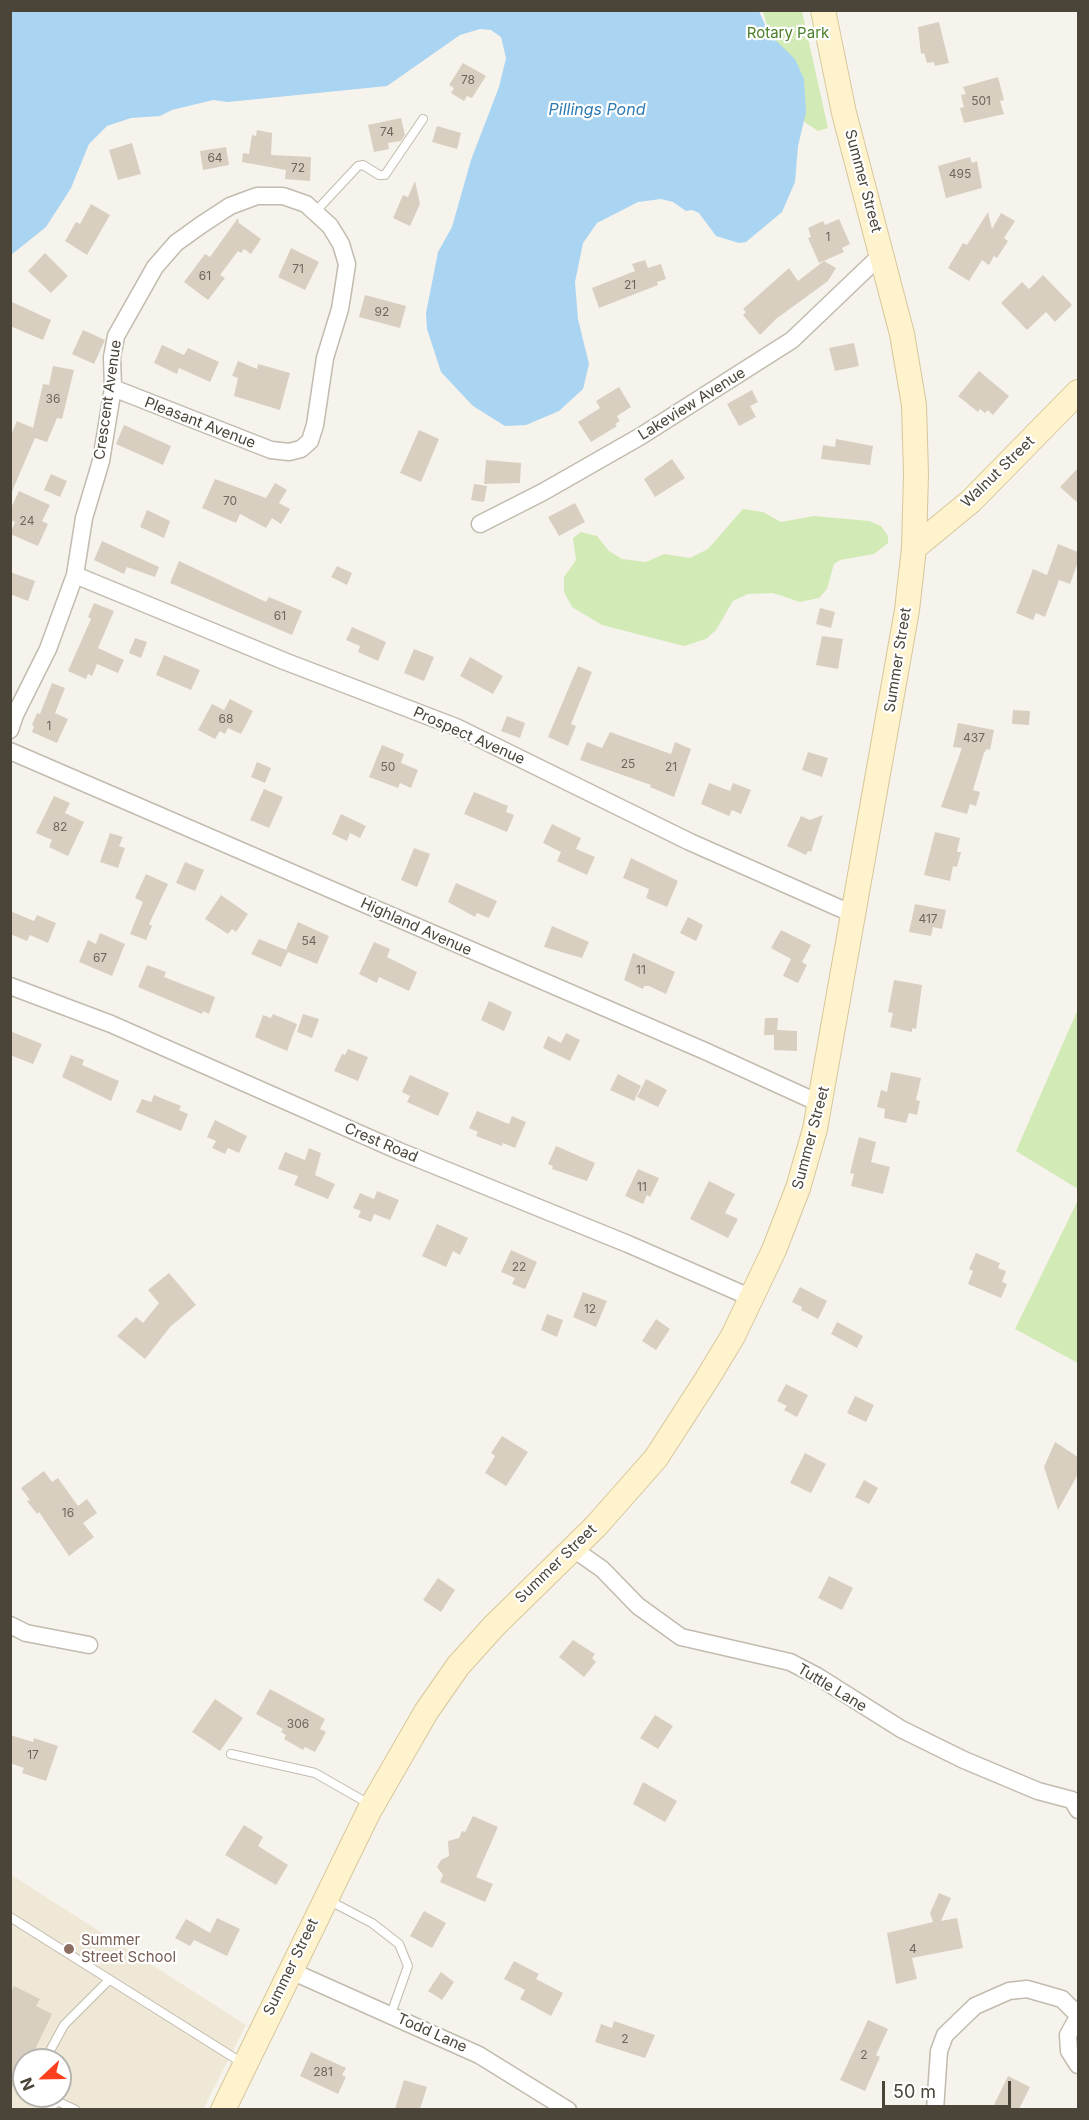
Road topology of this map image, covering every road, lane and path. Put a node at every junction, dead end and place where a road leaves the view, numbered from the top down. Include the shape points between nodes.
1 (822, 10) edge
2 (423, 119) dead end
3 (316, 211) junction
4 (882, 254) junction
5 (113, 388) junction
6 (1078, 392) edge
7 (289, 452) joint
8 (480, 524) dead end
9 (914, 548) junction
10 (75, 575) junction
11 (10, 730) edge
12 (10, 752) edge
13 (855, 915) junction
14 (10, 986) edge
15 (821, 1104) junction
16 (752, 1299) junction
17 (572, 1548) junction
18 (10, 1625) edge
19 (89, 1645) dead end
20 (231, 1754) dead end
21 (1076, 1802) edge
22 (372, 1805) junction
23 (325, 1899) junction
24 (10, 1917) edge
25 (289, 1970) junction
26 (108, 1981) junction
27 (391, 2014) junction
28 (1078, 2016) edge
29 (52, 2048) edge
30 (244, 2064) junction
31 (1078, 2065) edge
32 (223, 2109) edge
33 (568, 2109) edge
34 (935, 2109) edge

1 - 4 main road, Summer Street via 844,113
2 - 3 lane via 384,175 360,165
3 - 5 street, Crescent Avenue via 283,196 257,196 230,206 176,243 155,267 116,336
3 - 7 street, Crescent Avenue via 340,244 346,264 344,284 310,441
4 - 8 street, Lakeview Avenue via 792,340 641,436
4 - 9 main road, Summer Street via 915,405
5 - 7 street, Pleasant Avenue via 255,444
5 - 10 street, Crescent Avenue
6 - 9 main road, Walnut Street via 971,501
9 - 13 main road, Summer Street
10 - 11 street, Crescent Avenue via 48,649
10 - 13 street, Prospect Avenue via 456,727 690,842
12 - 15 street, Highland Avenue
13 - 15 main road, Summer Street
14 - 16 street, Crest Road via 111,1024 399,1151
15 - 16 main road, Summer Street via 793,1203
16 - 17 main road, Summer Street via 670,1440
17 - 21 street, Tuttle Lane via 602,1569 638,1606 681,1637 790,1662 901,1729 964,1760 1038,1791
17 - 22 main road, Summer Street via 458,1666 426,1712
18 - 19 street via 26,1634
20 - 22 lane via 315,1773
22 - 23 main road, Summer Street
23 - 25 main road, Summer Street
23 - 27 lane via 372,1923 399,1944 408,1966
24 - 26 lane
25 - 27 street, Todd Lane
25 - 30 main road, Summer Street
26 - 29 lane via 64,2025
26 - 30 lane
27 - 33 street, Todd Lane via 479,2055
28 - 31 street via 1068,2035 1069,2051
28 - 34 street via 1062,1999 1027,1989 1009,1991 975,2006 945,2035 939,2050
30 - 32 main road, Summer Street

